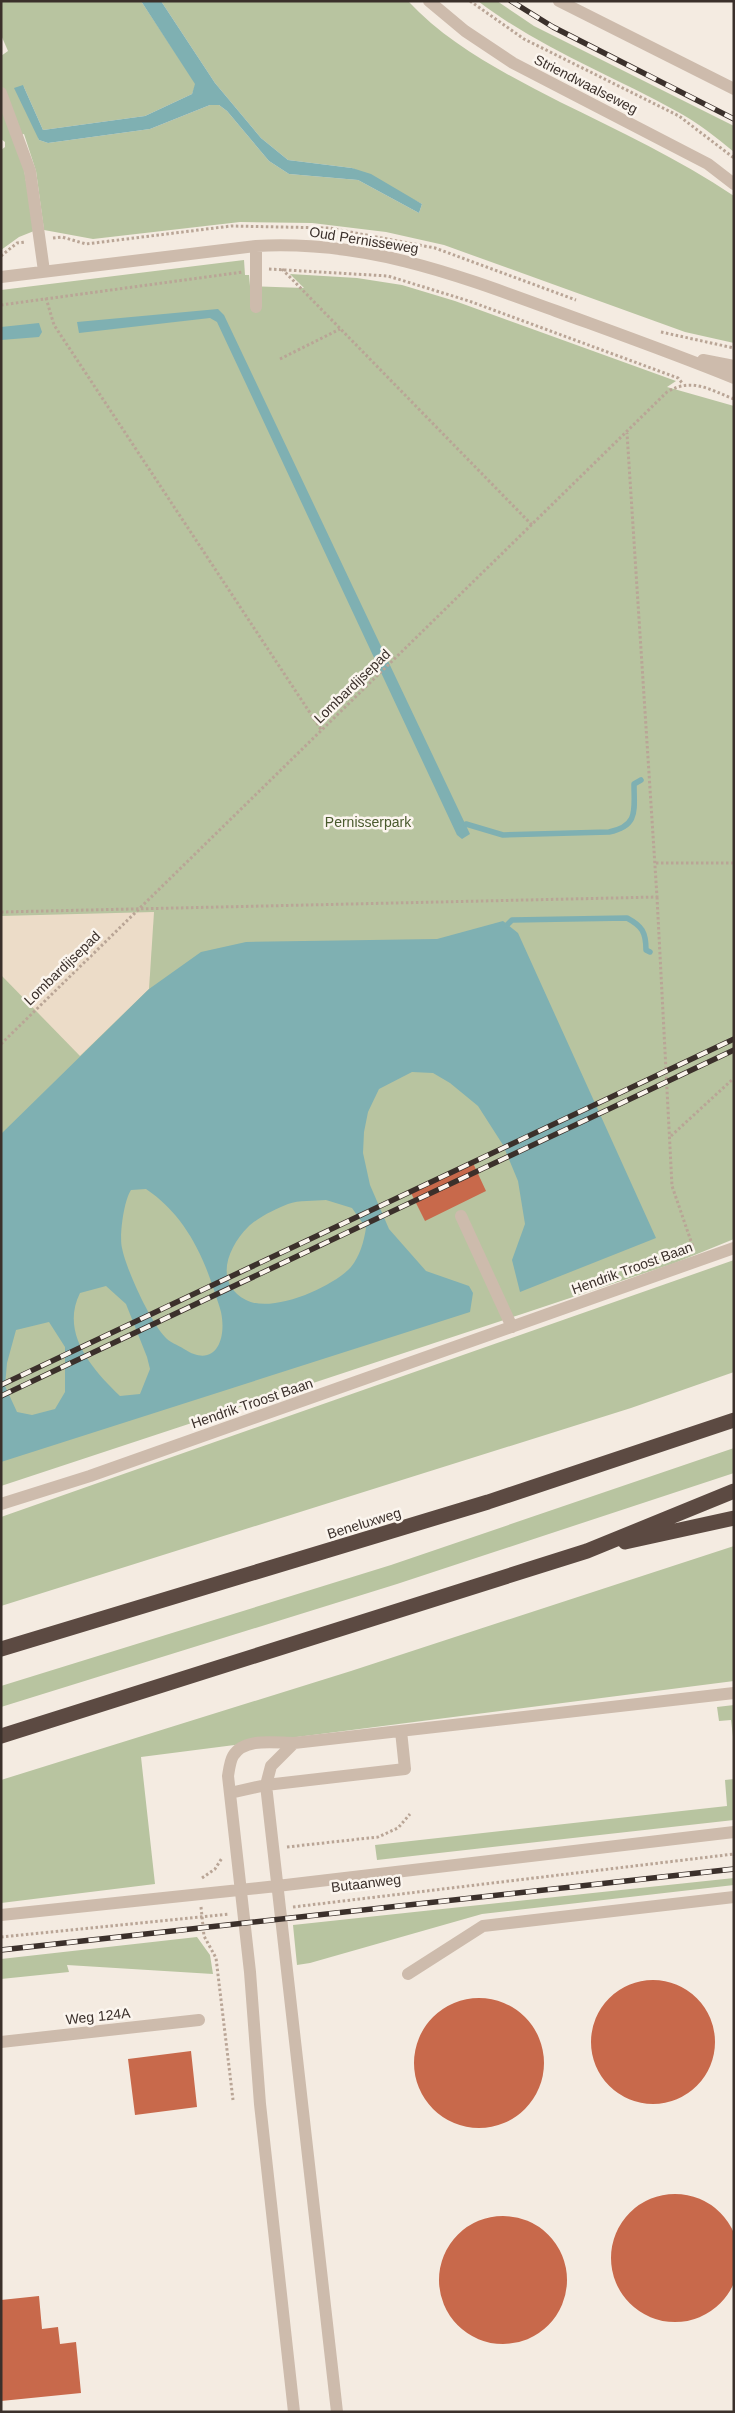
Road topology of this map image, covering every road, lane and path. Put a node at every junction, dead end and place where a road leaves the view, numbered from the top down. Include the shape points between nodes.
1 (429, 1) edge
2 (470, 1) edge
3 (559, 1) edge
4 (734, 89) edge
5 (1, 93) edge
6 (734, 158) edge
7 (734, 184) edge
8 (256, 246) junction
9 (282, 268) junction
10 (255, 270) junction
11 (44, 271) junction
12 (1, 277) edge
13 (46, 298) junction
14 (1, 304) edge
15 (256, 307) dead end
16 (340, 330) junction
17 (679, 356) junction
18 (280, 359) dead end
19 (734, 366) edge
20 (734, 378) edge
21 (683, 384) junction
22 (734, 399) edge
23 (626, 433) junction
24 (532, 525) junction
25 (322, 731) junction
26 (656, 863) junction
27 (734, 863) edge
28 (657, 897) junction
29 (138, 910) junction
30 (1, 912) edge
31 (1, 1044) edge
32 (734, 1078) edge
33 (670, 1136) junction
34 (461, 1216) dead end
35 (734, 1248) edge
36 (698, 1260) junction
37 (512, 1327) junction
38 (734, 1420) edge
39 (734, 1491) edge
40 (1, 1504) edge
41 (734, 1518) edge
42 (587, 1551) junction
43 (1, 1649) edge
44 (734, 1693) edge
45 (402, 1731) junction
46 (1, 1736) edge
47 (294, 1743) junction
48 (266, 1785) junction
49 (230, 1793) junction
50 (734, 1832) edge
51 (734, 1854) edge
52 (276, 1886) junction
53 (240, 1890) junction
54 (734, 1897) edge
55 (280, 1909) junction
56 (243, 1912) junction
57 (1, 1915) edge
58 (1, 1938) edge
59 (408, 1974) dead end
60 (199, 2020) dead end
61 (1, 2042) edge
62 (294, 2412) edge
63 (337, 2412) edge

1 - 7 street, Striendwaalseweg via 465,31 513,63 708,164
2 - 6 path, Striendwaalseweg via 524,40 679,116
3 - 4 street
5 - 11 street via 30,171
8 - 10 street
8 - 11 street, Oud Pernisseweg
8 - 17 street, Oud Pernisseweg via 334,247 426,265
9 - 10 path
9 - 16 path
9 - 21 path via 388,276 469,301 678,378
10 - 13 path
10 - 15 street
11 - 12 street, Oud Pernisseweg
13 - 14 path
13 - 25 path via 54,325
16 - 18 path
16 - 24 path
17 - 19 street, Oud Pernisseweg
17 - 20 street, Oud Pernisseweg
21 - 22 path
21 - 23 path, Lombardijsepad via 667,392
23 - 24 path, Lombardijsepad
23 - 26 path
24 - 25 path, Lombardijsepad
25 - 29 path, Lombardijsepad
26 - 27 path
26 - 28 path
28 - 29 path
28 - 33 path
29 - 30 path
29 - 31 path, Lombardijsepad
32 - 33 path
33 - 36 path via 672,1186
34 - 37 street
35 - 36 street, Hendrik Troost Baan
36 - 37 street, Hendrik Troost Baan
37 - 40 street, Hendrik Troost Baan via 90,1476
38 - 43 highway, Beneluxweg via 488,1502
39 - 42 highway
41 - 42 highway
42 - 46 highway
44 - 45 street
45 - 47 street
45 - 48 street via 405,1769
47 - 48 street via 271,1766
47 - 49 street via 258,1742 238,1752 233,1756 228,1776
48 - 49 street
48 - 52 street
49 - 53 street
50 - 52 street, Butaanweg
51 - 55 path, Butaanweg
52 - 53 street, Butaanweg
52 - 55 street
53 - 56 street
53 - 57 street, Butaanweg
54 - 59 street via 484,1926
55 - 63 street
56 - 58 path
56 - 62 street via 261,2114
60 - 61 street, Weg 124A

